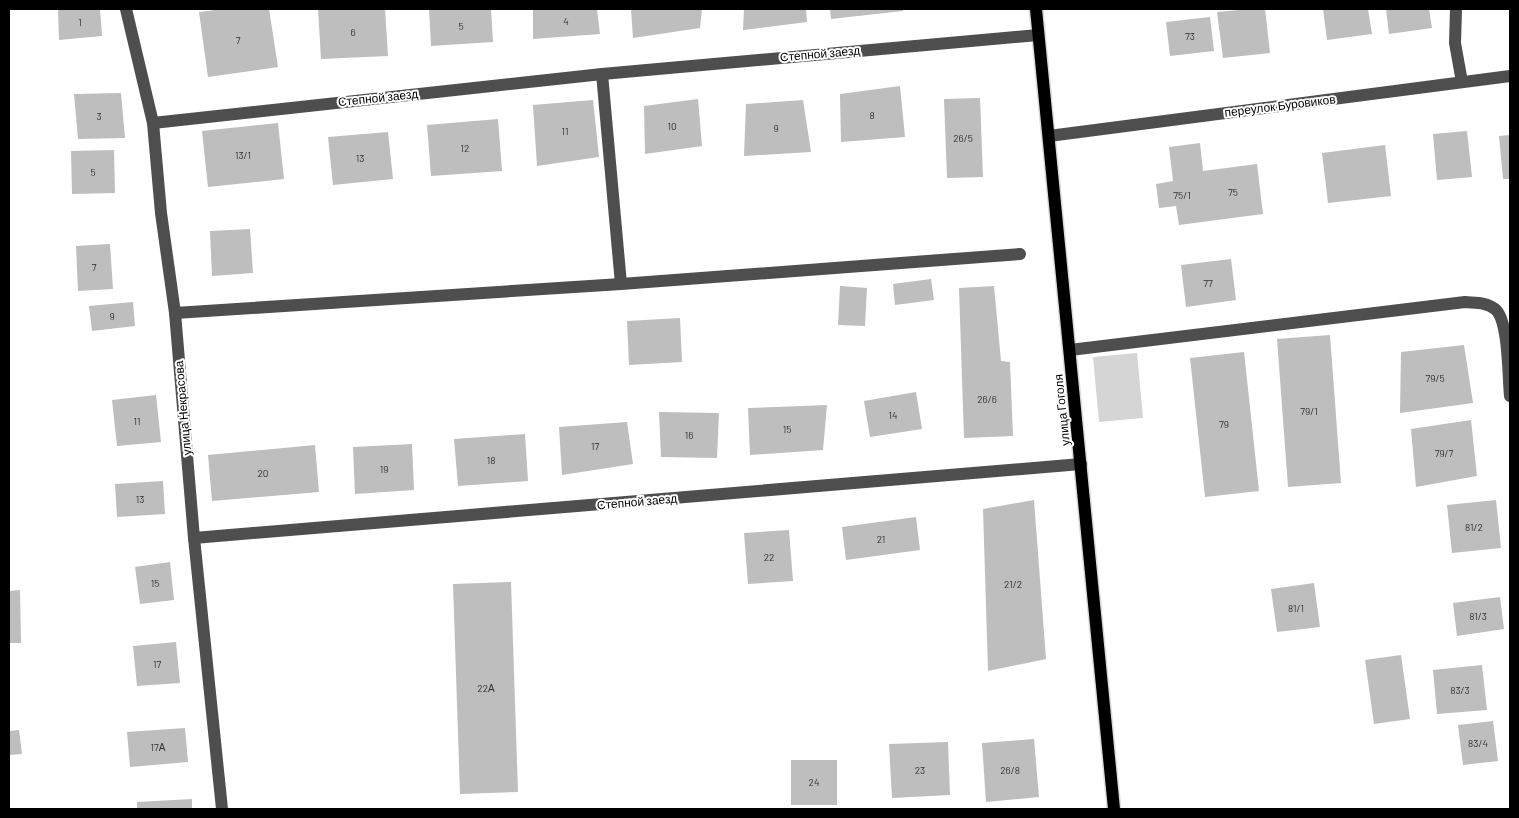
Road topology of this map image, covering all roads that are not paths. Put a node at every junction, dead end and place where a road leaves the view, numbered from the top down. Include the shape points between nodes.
1 (126, 9) edge
2 (1036, 9) edge
3 (1456, 9) edge
4 (1038, 35) junction
5 (602, 74) junction
6 (1510, 76) edge
7 (1462, 82) junction
8 (153, 123) junction
9 (1049, 136) junction
10 (1020, 254) dead end
11 (621, 284) junction
12 (174, 313) junction
13 (1070, 350) junction
14 (1510, 396) edge
15 (1081, 464) junction
16 (194, 538) junction
17 (222, 809) edge
18 (1114, 809) edge

1 - 8 street, улица Некрасова
2 - 4 main road, улица Гоголя
3 - 7 street via 1455,44
4 - 5 street, Степной заезд
4 - 9 main road, улица Гоголя
5 - 8 street, Степной заезд
5 - 11 street
6 - 7 street, переулок Буровиков
7 - 9 street, переулок Буровиков
8 - 12 street, улица Некрасова
9 - 13 main road, улица Гоголя
10 - 11 street
11 - 12 street
12 - 16 street, улица Некрасова
13 - 14 street via 1465,302 1484,303 1496,310 1504,323
13 - 15 main road, улица Гоголя
15 - 16 street, Степной заезд
15 - 18 main road, улица Гоголя
16 - 17 street, улица Некрасова

